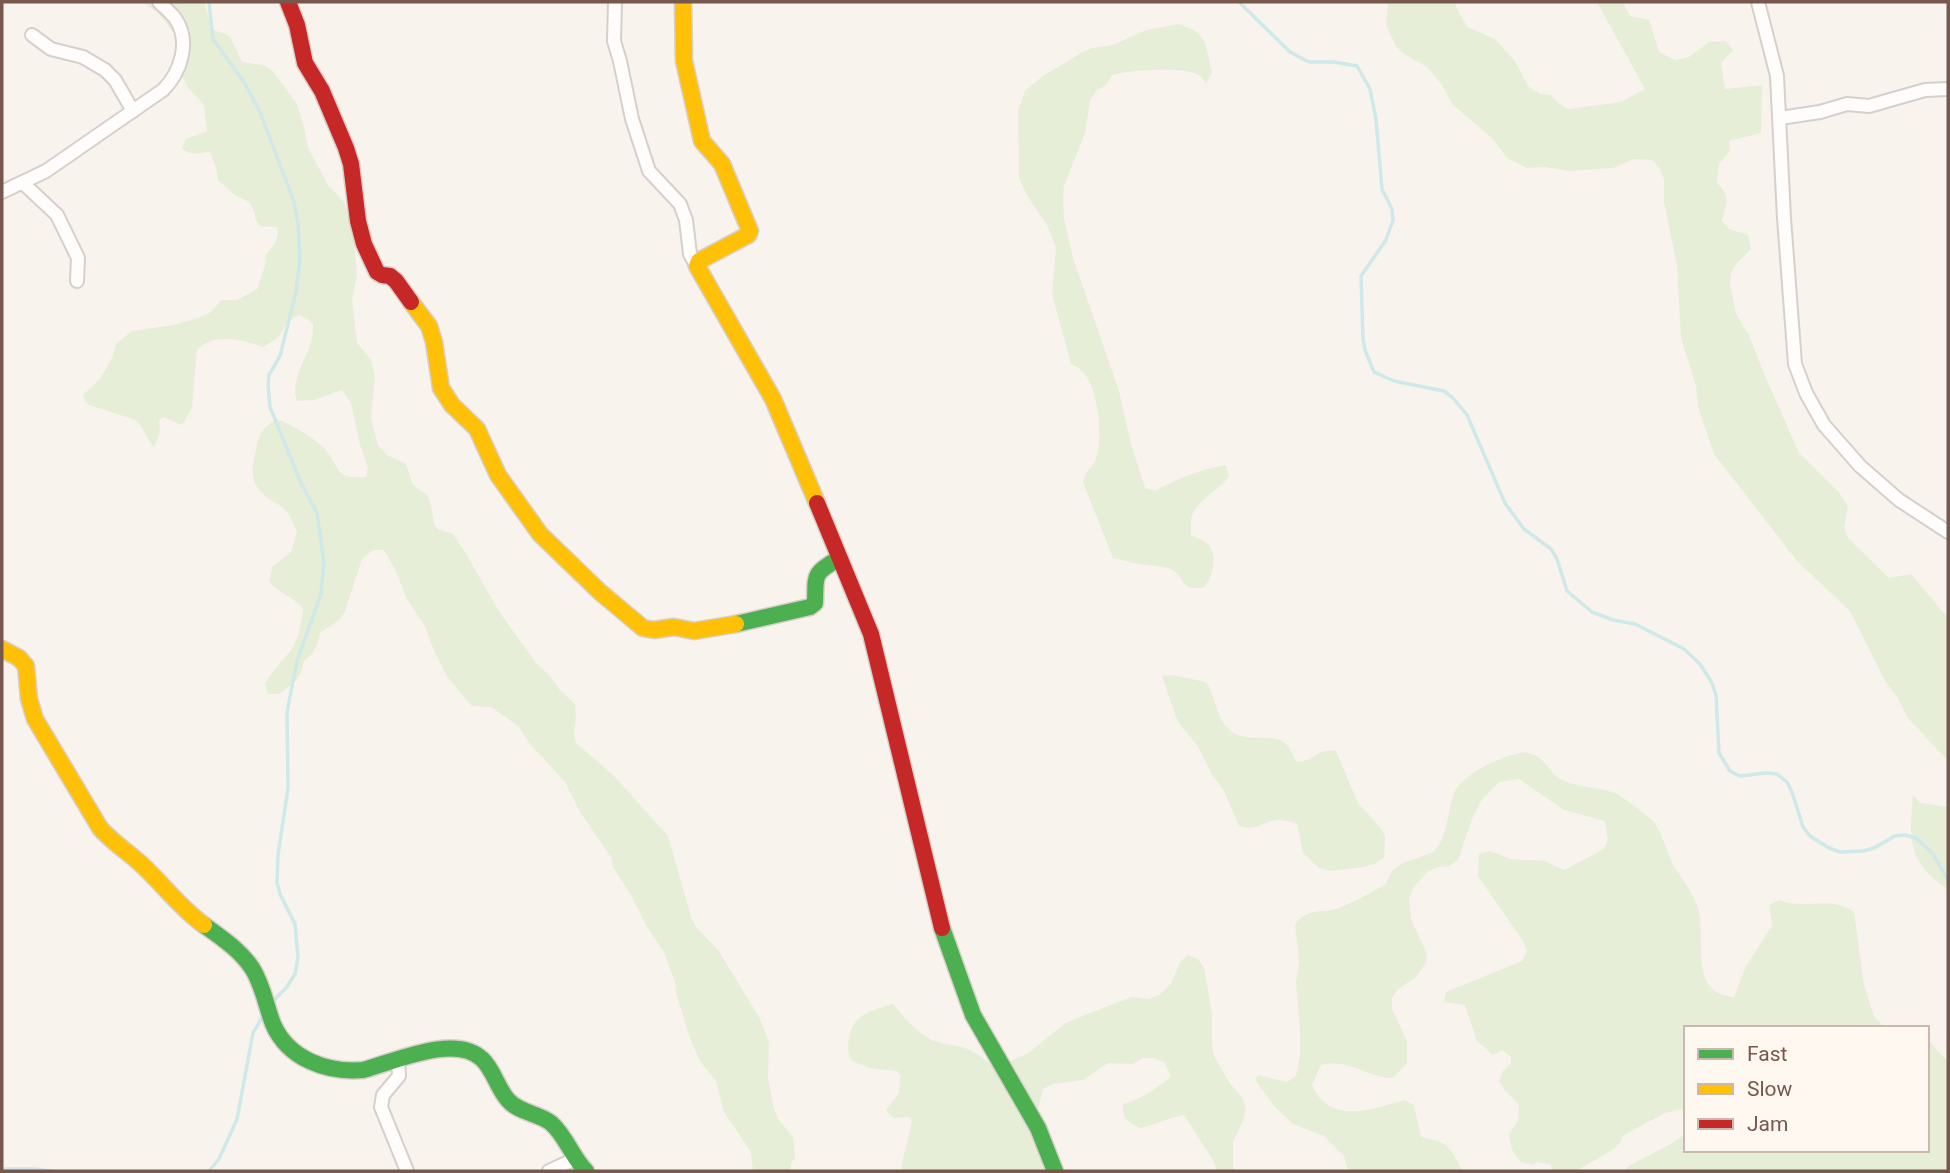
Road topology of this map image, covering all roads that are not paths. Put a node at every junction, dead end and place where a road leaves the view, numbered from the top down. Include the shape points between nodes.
1 (159, 2) edge
2 (288, 2) edge
3 (615, 2) edge
4 (683, 2) edge
5 (1758, 2) edge
6 (32, 35) dead end
7 (1948, 89) edge
8 (133, 111) junction
9 (1780, 118) junction
10 (23, 183) junction
11 (2, 192) edge
12 (698, 263) junction
13 (77, 281) dead end
14 (1948, 533) edge
15 (838, 559) junction
16 (2, 649) edge
17 (398, 1060) junction
18 (581, 1165) edge
19 (407, 1171) edge
20 (549, 1171) edge
21 (1055, 1171) edge

1 - 8 street via 181,31 179,70 163,90
2 - 15 street via 305,63 323,91 351,164 363,244 377,272 396,281 429,326 441,388 478,429 498,475 540,534 649,631 673,626 688,632 810,607 815,603 817,572
3 - 12 street via 614,41 632,119 649,171 680,204 687,219 690,254
4 - 12 street via 684,61 702,141 722,164 750,231
5 - 9 street via 1775,63
6 - 8 street via 51,49 83,57 105,70
7 - 9 street
8 - 10 street
9 - 14 street via 1792,345 1806,393 1824,425 1860,466
10 - 11 street
10 - 13 street via 57,215 78,257
12 - 15 street via 773,399
15 - 21 street via 874,644 944,936 973,1015 1038,1128
16 - 17 street via 26,666 34,719 100,828 190,914 247,960 283,1042 321,1065 348,1071
17 - 18 street via 446,1049 474,1052 493,1071 507,1099 553,1125
17 - 19 street via 398,1076 383,1094 381,1107
18 - 20 street

